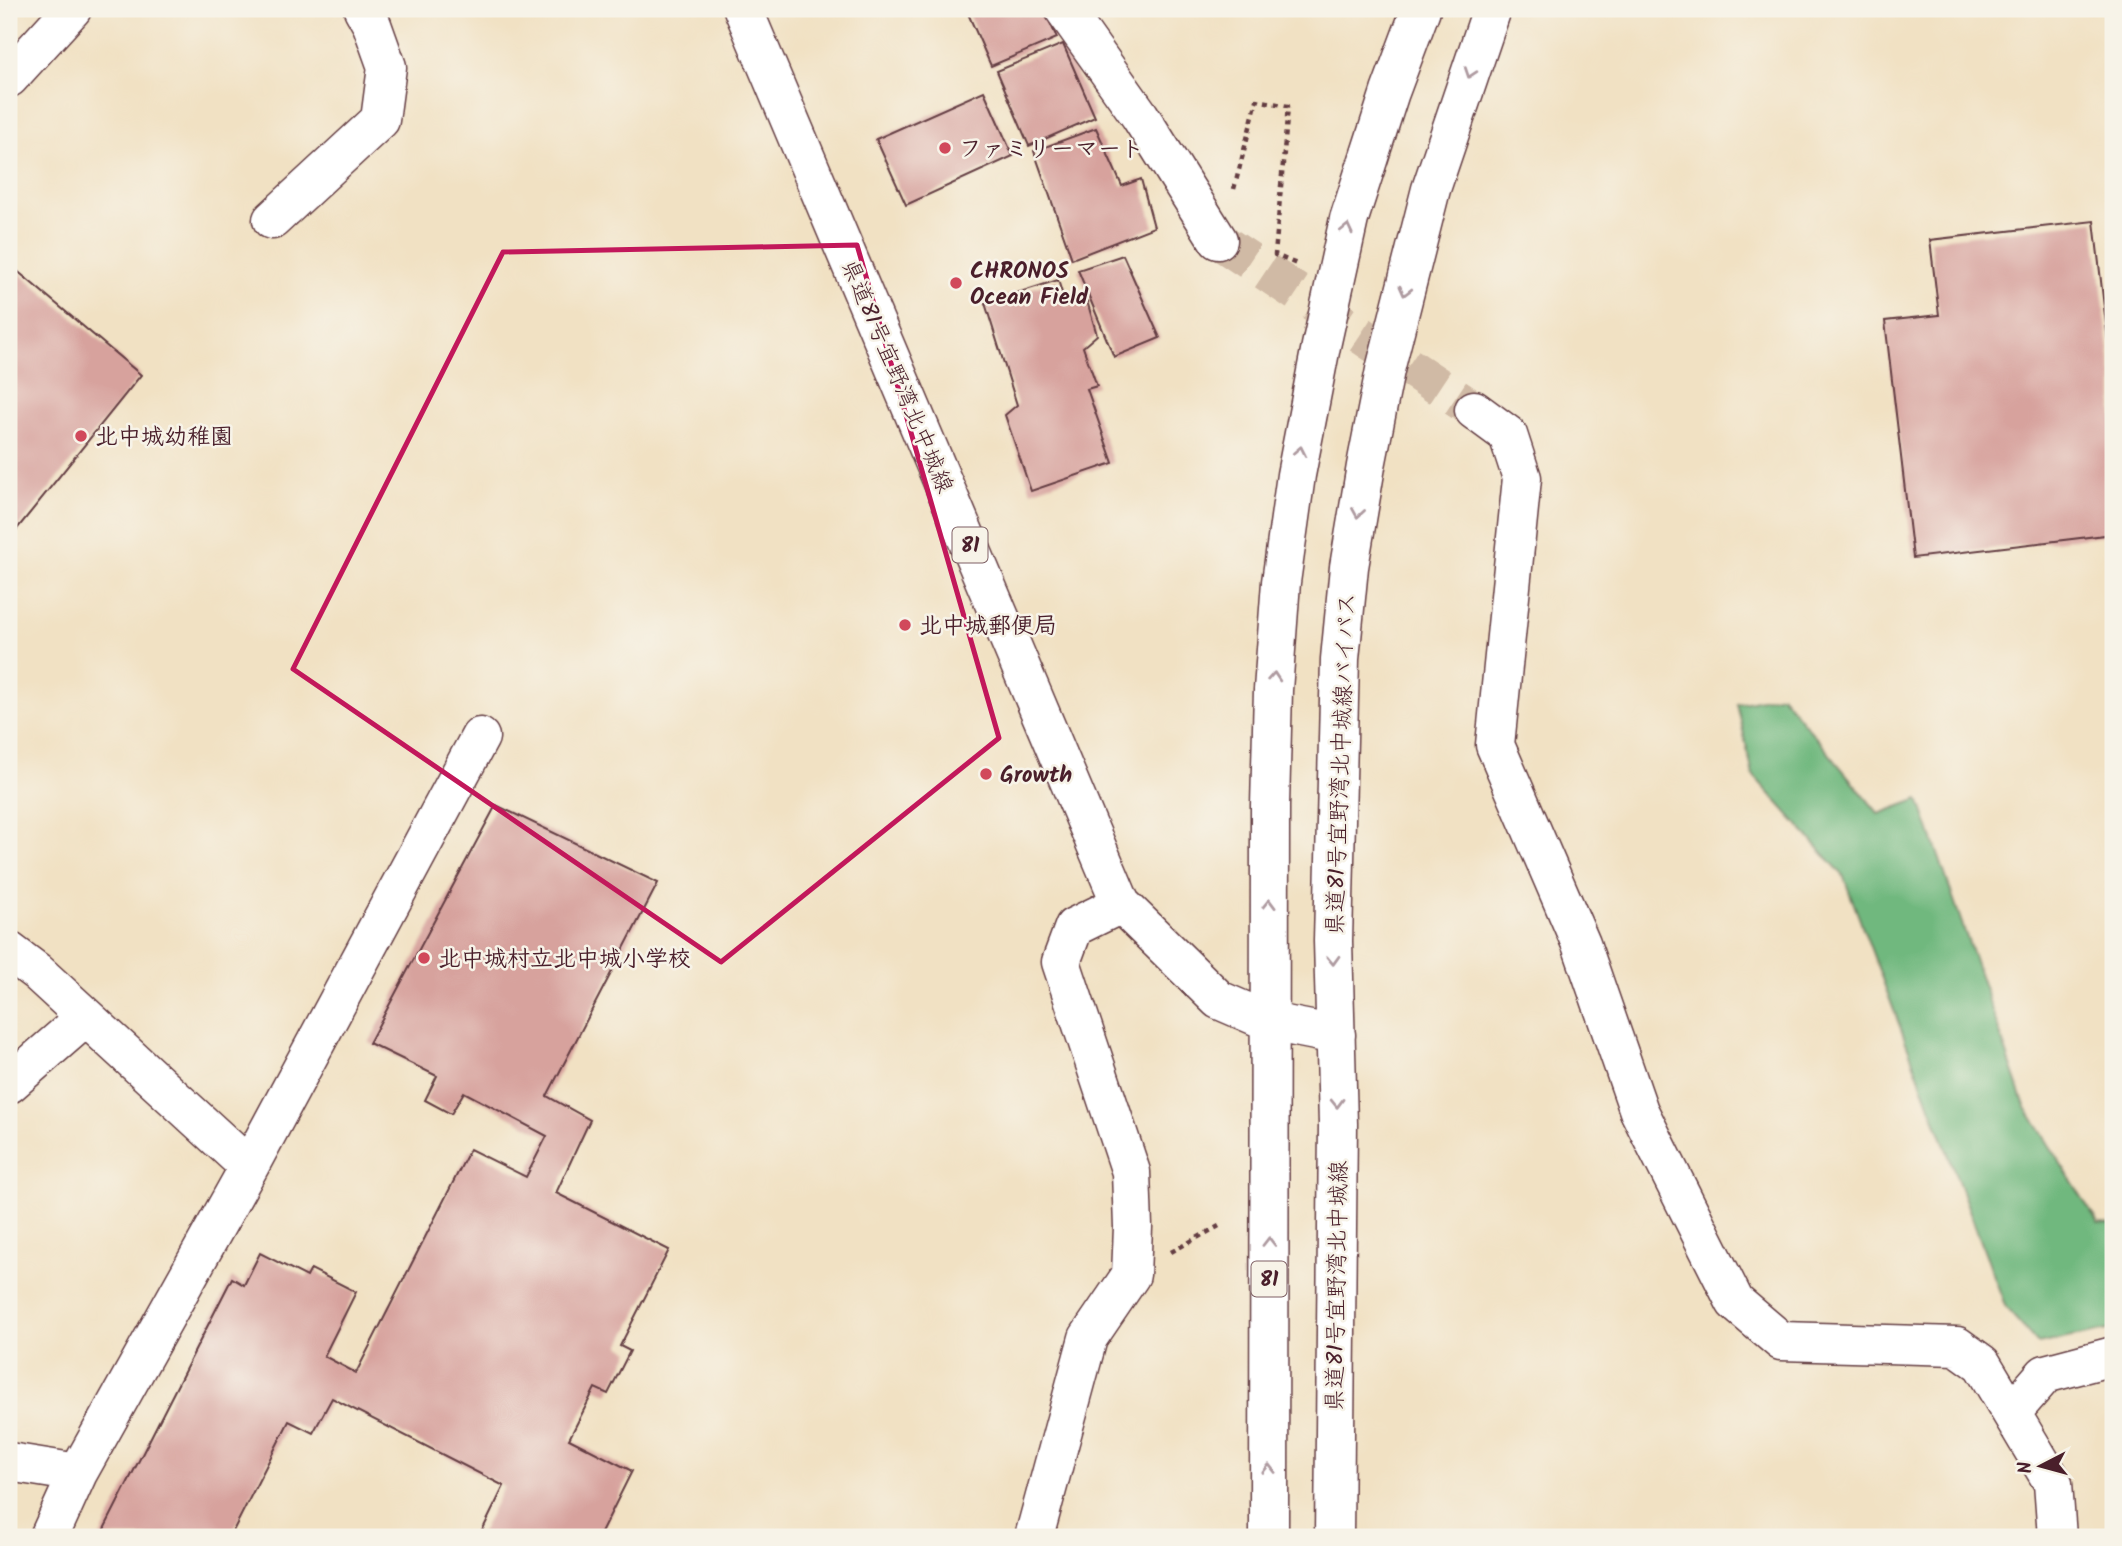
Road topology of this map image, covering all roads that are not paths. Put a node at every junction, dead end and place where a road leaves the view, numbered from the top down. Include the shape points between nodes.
1 (72, 9) edge
2 (363, 9) edge
3 (743, 9) edge
4 (1065, 9) edge
5 (1420, 9) edge
6 (1492, 9) edge
7 (9, 78) edge
8 (272, 220) dead end
9 (1219, 240) tunnel mouth
10 (1474, 410) tunnel mouth
11 (480, 737) dead end
12 (1121, 904) junction
13 (9, 951) edge
14 (86, 1017) junction
15 (1270, 1022) junction
16 (1336, 1035) junction
17 (9, 1084) edge
18 (248, 1167) junction
19 (2113, 1356) edge
20 (2012, 1412) junction
21 (9, 1462) edge
22 (78, 1473) junction
23 (49, 1537) edge
24 (1034, 1537) edge
25 (1269, 1537) edge
26 (1334, 1537) edge
27 (2057, 1537) edge

1 - 7 street
2 - 8 street via 387,67 380,120
3 - 12 street, 県道81号宜野湾北中城線 / 81
4 - 9 street
15 -> 5 street, 81 via 1273,690 1281,582 1296,475 1349,219
6 -> 16 street, 県道81号宜野湾北中城線バイパス via 1427,202 1385,370 1349,567 1340,659 1335,832
10 - 20 street via 1508,435 1522,478 1495,744 1581,944 1639,1111 1735,1303 1781,1340 1958,1346 1982,1364
11 - 18 street
12 - 15 street, 県道81号宜野湾北中城線 / 81 via 1219,1000
12 - 24 street via 1074,927 1061,962 1131,1172 1131,1275 1088,1338
13 - 14 street
14 - 17 street
14 - 18 street
15 - 16 street, 81
25 -> 15 street, 81
16 -> 26 street, 県道81号宜野湾北中城線
18 - 22 street
19 - 20 street via 2045,1374
20 - 27 street via 2053,1483
21 - 22 street
22 - 23 street

